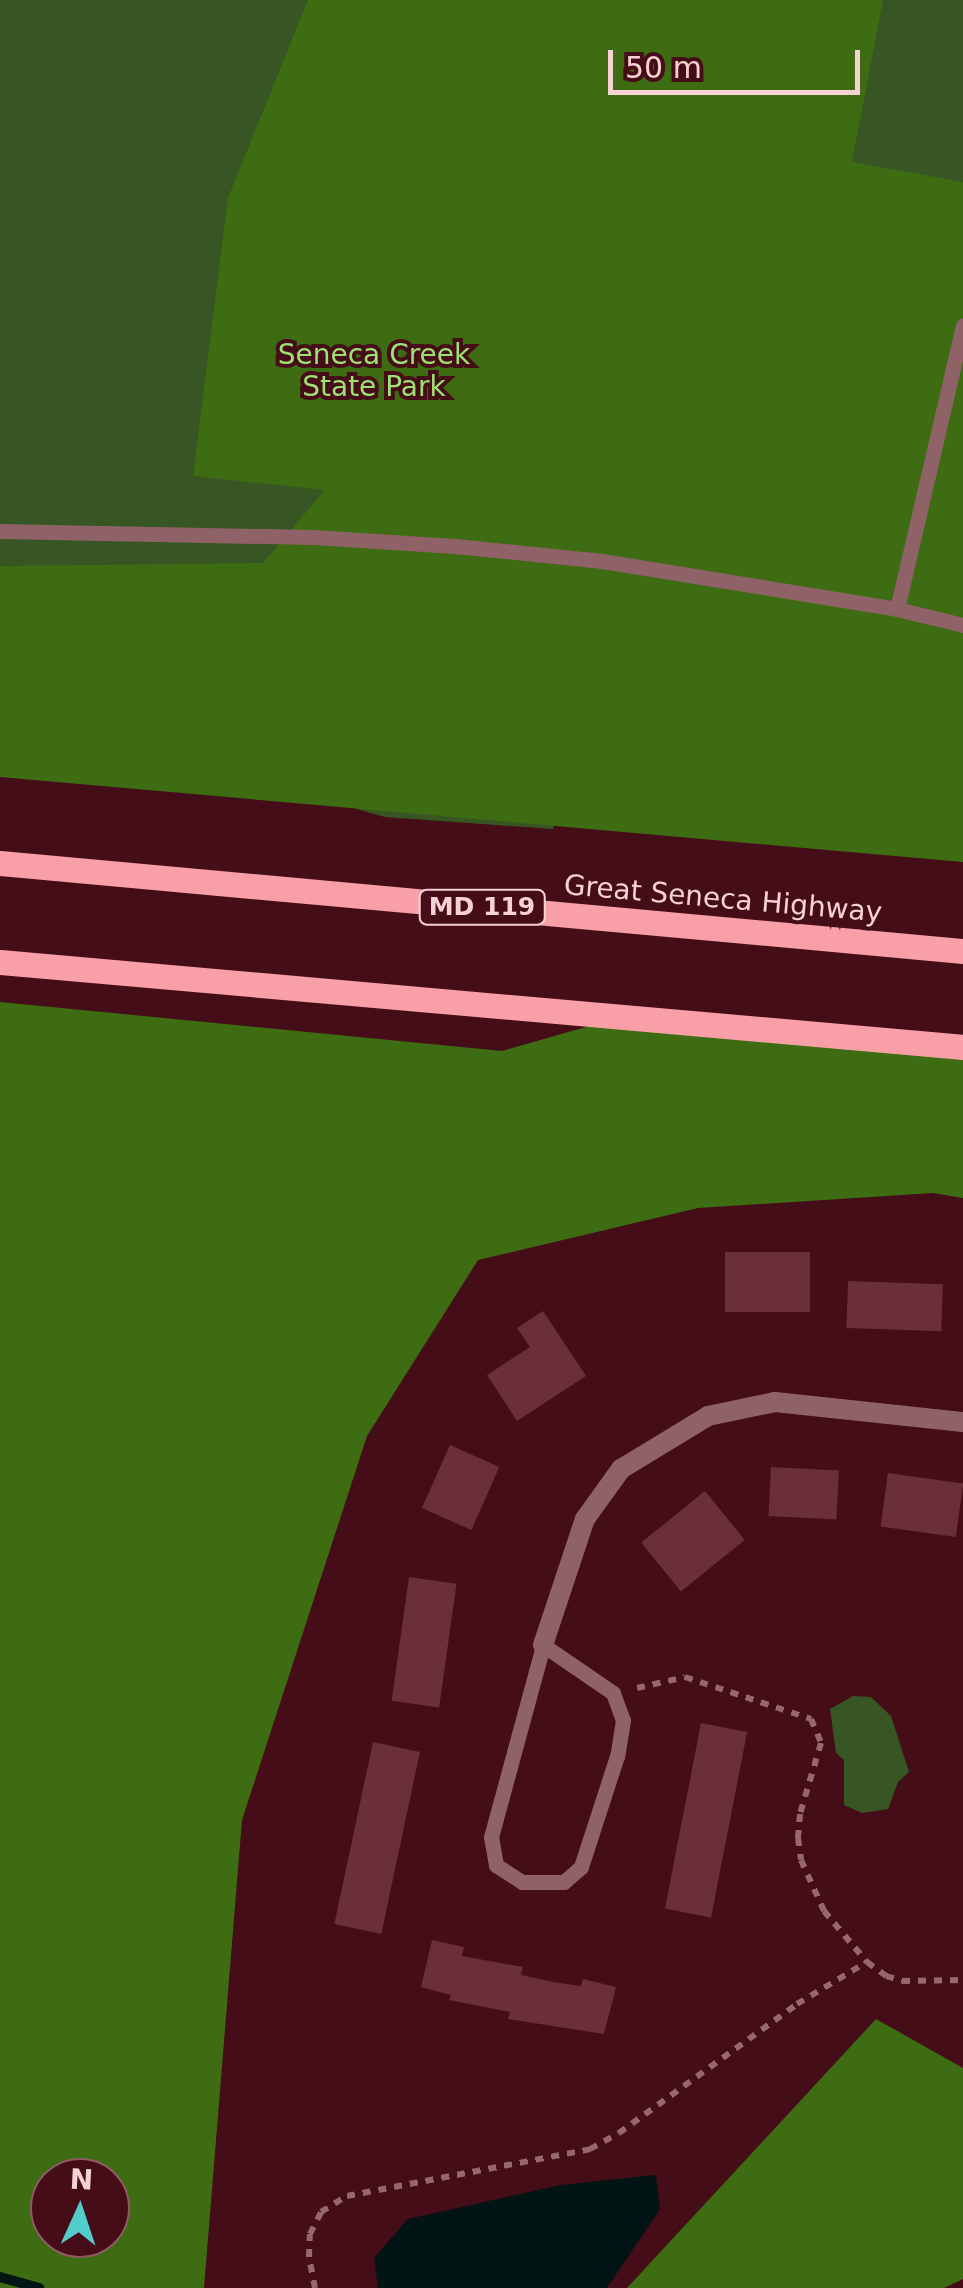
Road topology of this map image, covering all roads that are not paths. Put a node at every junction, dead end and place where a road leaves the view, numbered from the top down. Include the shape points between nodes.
1 (963, 326) edge
2 (0, 531) edge
3 (897, 609) junction
4 (963, 624) edge
5 (0, 863) edge
6 (963, 951) edge
7 (0, 962) edge
8 (963, 1048) edge
9 (963, 1422) edge
10 (544, 1645) junction

1 - 3 lane
2 - 3 lane via 456,546 602,561
3 - 4 lane
5 - 6 main road, Great Seneca Highway / MD 119
7 - 8 main road
9 - 10 street via 776,1402 708,1416 621,1469 585,1519
10 - 10 lane via 613,1693 623,1720 582,1867 564,1882 522,1882 496,1864 491,1837

